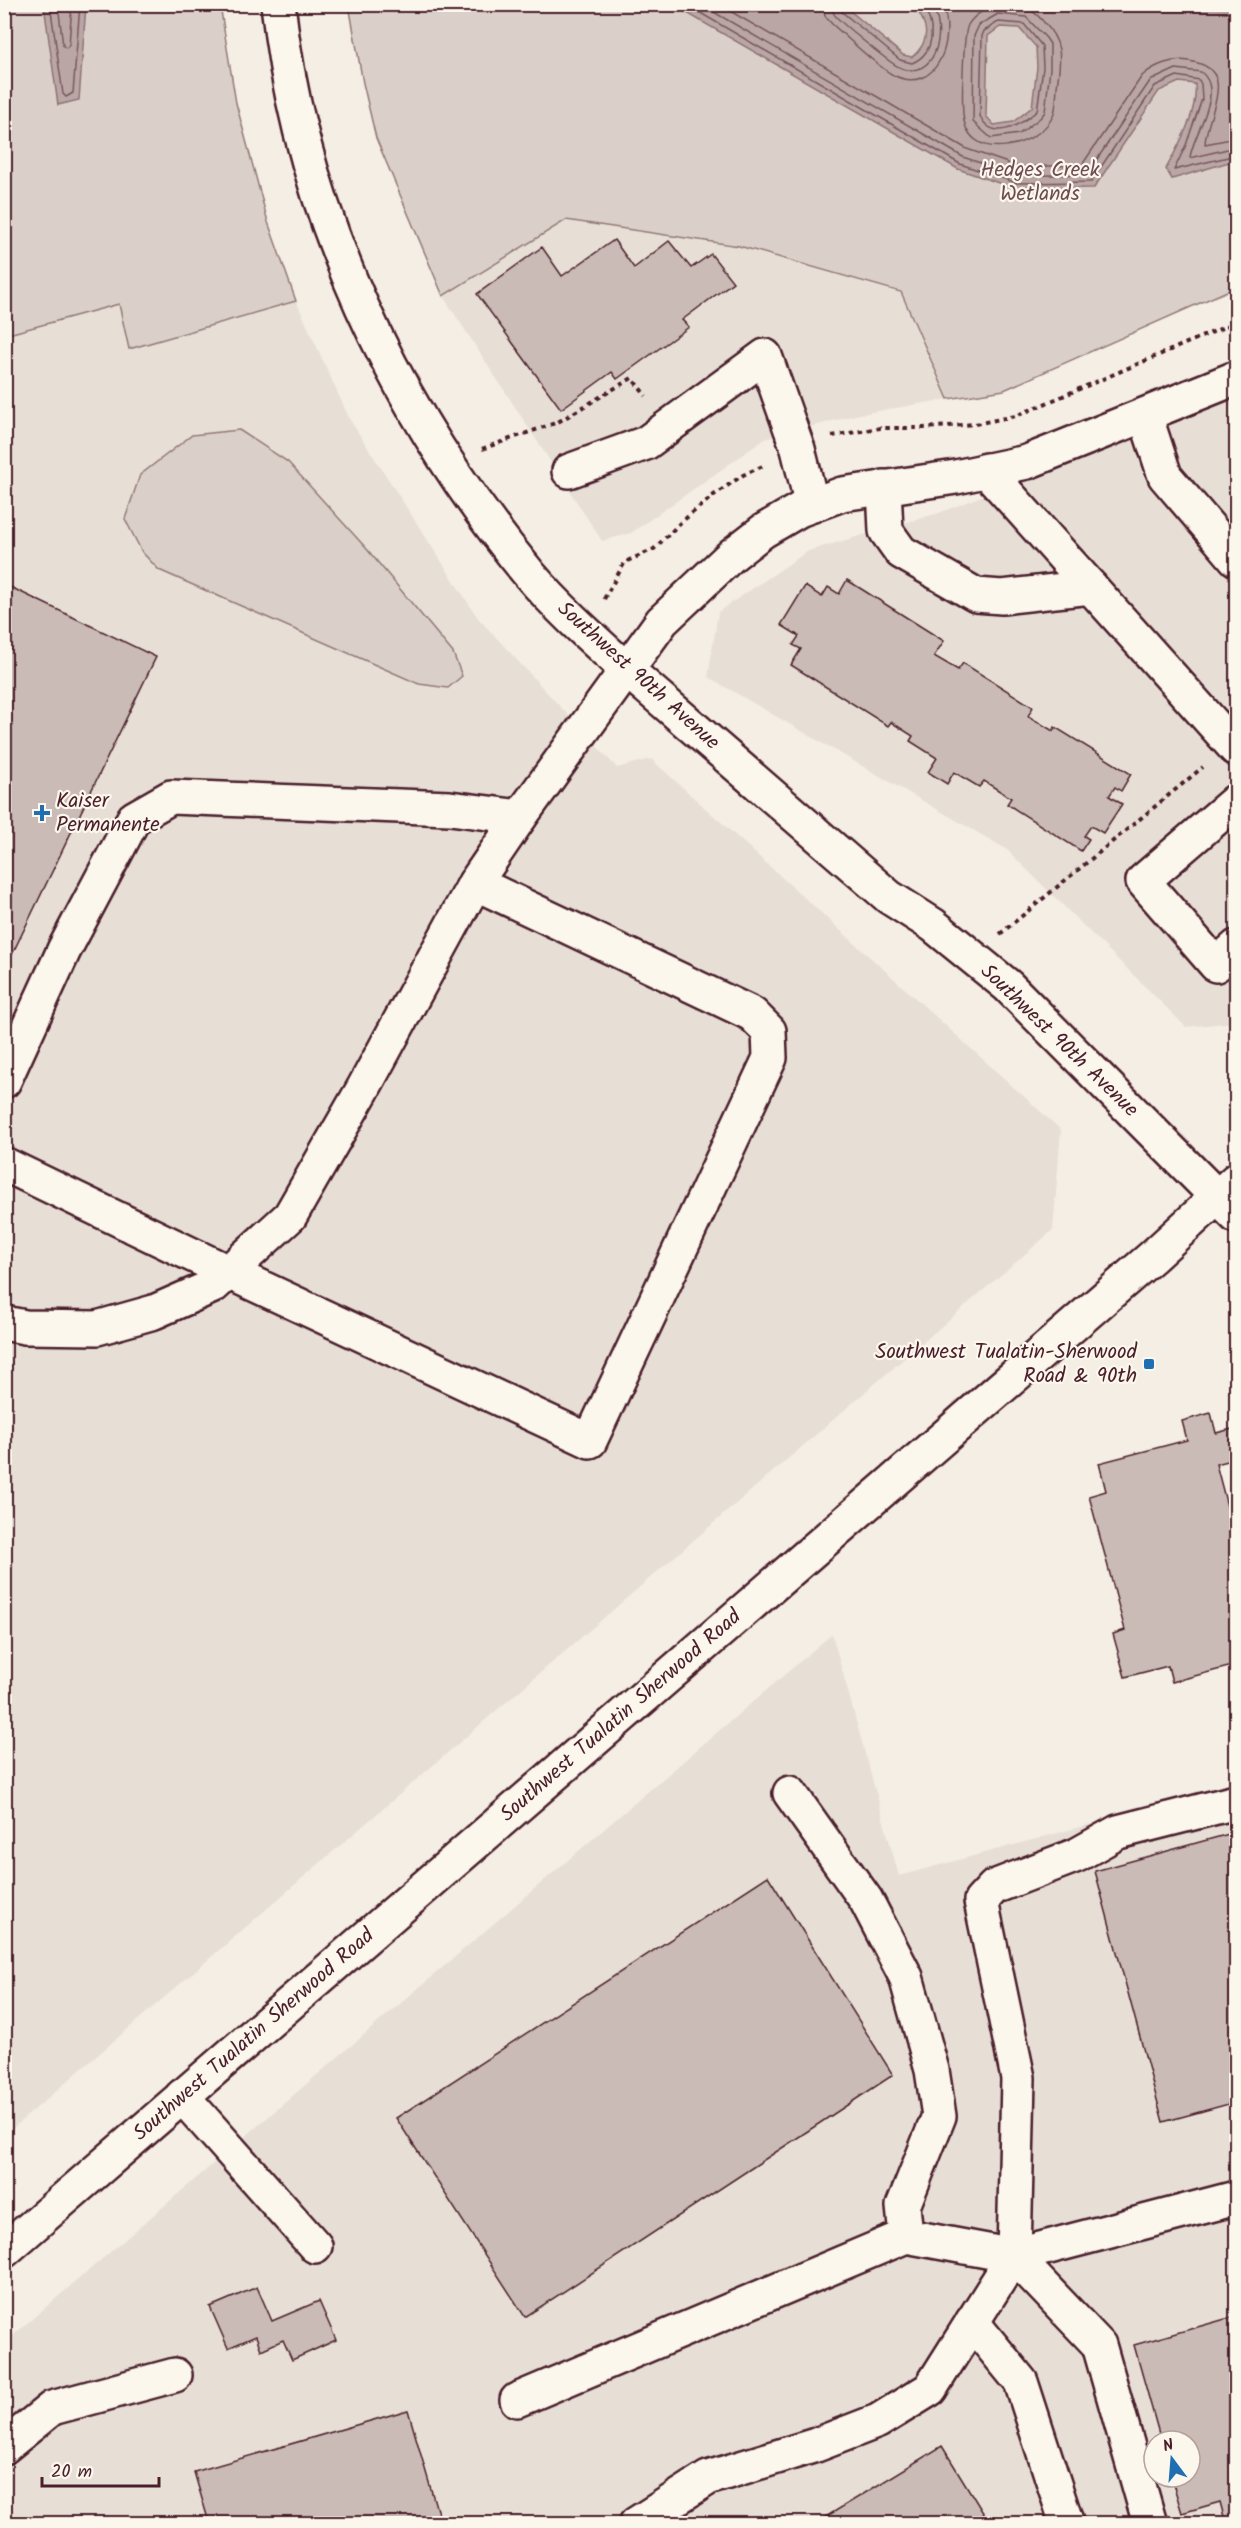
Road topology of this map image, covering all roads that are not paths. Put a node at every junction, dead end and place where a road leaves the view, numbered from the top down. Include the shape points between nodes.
1 (278, 4) edge
2 (1236, 378) edge
3 (1145, 415) junction
4 (986, 470) junction
5 (569, 471) dead end
6 (884, 487) junction
7 (812, 504) junction
8 (1236, 559) edge
9 (1091, 587) junction
10 (627, 670) junction
11 (1234, 747) edge
12 (1236, 801) edge
13 (520, 818) junction
14 (475, 883) junction
15 (1236, 947) edge
16 (4, 1081) edge
17 (4, 1164) edge
18 (1230, 1198) edge
19 (228, 1272) junction
20 (4, 1323) edge
21 (790, 1793) dead end
22 (1236, 1802) edge
23 (183, 2096) junction
24 (1236, 2198) edge
25 (906, 2236) junction
26 (315, 2246) dead end
27 (4, 2251) edge
28 (1014, 2256) junction
29 (972, 2322) junction
30 (175, 2375) dead end
31 (517, 2400) dead end
32 (4, 2447) edge
33 (636, 2523) edge
34 (1067, 2523) edge
35 (1150, 2523) edge

1 - 10 main road, Southwest 90th Avenue via 297,114 330,225 367,322 414,408 468,494 531,576
2 - 3 main road
3 - 4 main road via 1027,462
3 - 8 main road via 1165,476
4 - 6 main road
4 - 9 main road
5 - 7 main road via 646,443 765,356 798,449
6 - 7 main road
6 - 9 main road via 886,531 901,552 976,595 1002,597
7 - 10 main road via 763,531 732,555 662,621
9 - 11 main road
10 - 13 main road
10 - 18 main road, Southwest 90th Avenue via 889,897 933,925 1008,986
12 - 15 main road via 1143,880 1216,964
13 - 14 main road
13 - 16 main road via 450,808 171,797 134,818 64,950
14 - 19 main road via 290,1216
14 - 19 main road via 752,1014 769,1031 770,1058 590,1441
17 - 19 main road
18 - 23 main road, Southwest Tualatin Sherwood Road via 1125,1280
19 - 20 main road via 213,1286 164,1308 97,1328
21 - 25 main road via 866,1900 906,1977 932,2070 939,2116 903,2206
22 - 28 main road via 1118,1832 1077,1855 994,1887 981,1901 1018,2078
23 - 26 main road
23 - 27 main road, Southwest Tualatin Sherwood Road
24 - 28 main road
25 - 28 main road
25 - 31 main road
28 - 29 main road
28 - 35 main road via 1099,2345
29 - 33 main road via 930,2389 878,2421 816,2445 708,2478
29 - 34 main road via 1021,2382
30 - 32 main road via 52,2408

